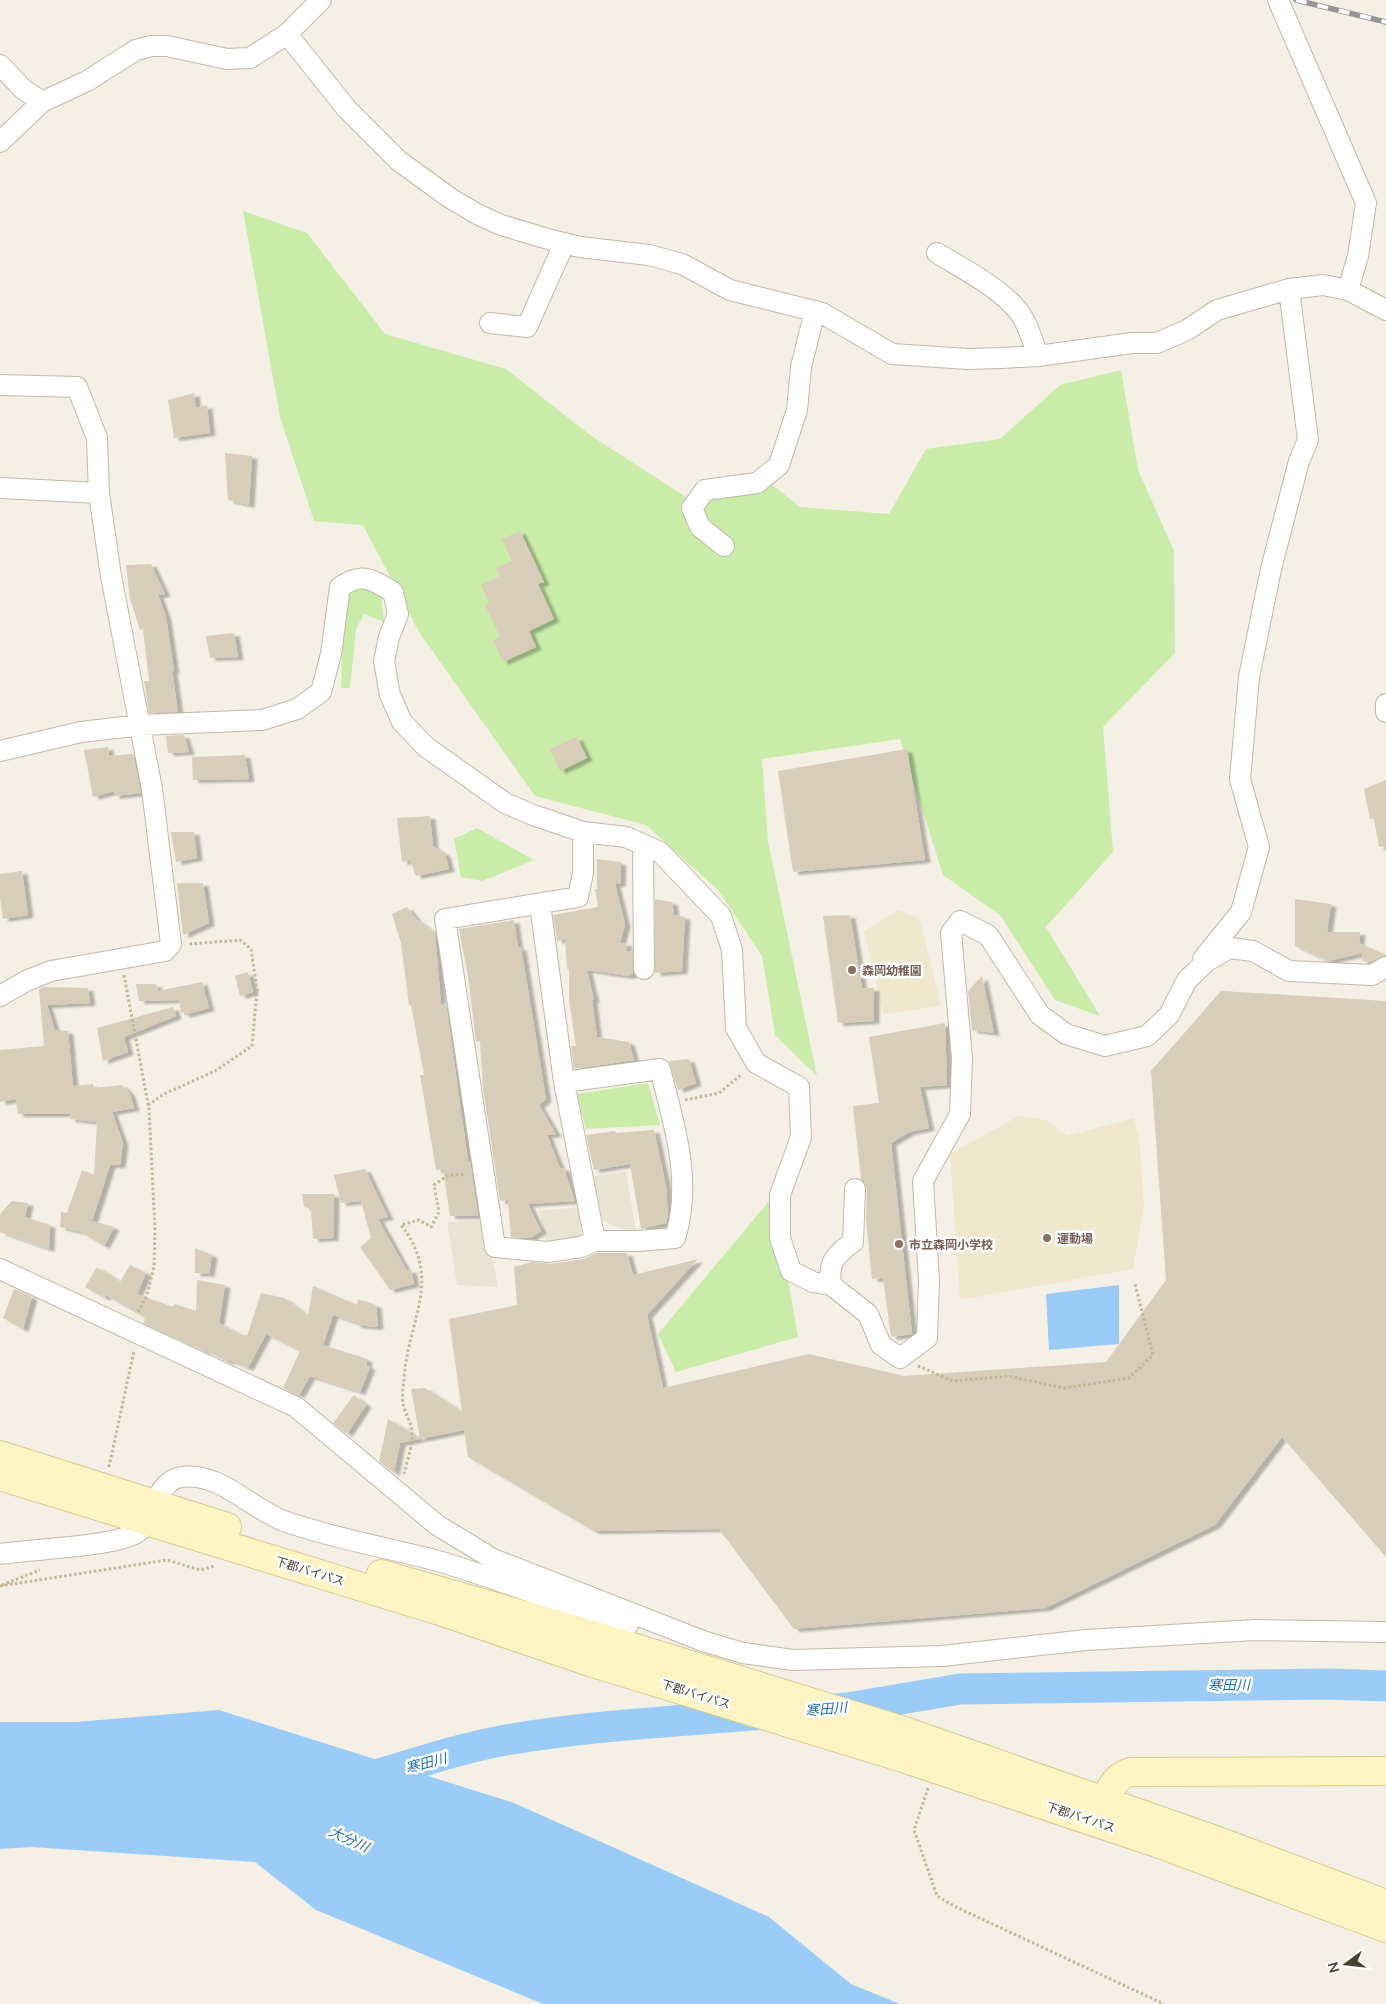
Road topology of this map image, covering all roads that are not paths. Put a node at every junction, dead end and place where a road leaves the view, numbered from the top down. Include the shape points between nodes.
1 (321, 0) edge
2 (1278, 0) edge
3 (288, 34) junction
4 (0, 64) edge
5 (42, 102) junction
6 (0, 142) edge
7 (564, 244) junction
8 (937, 253) dead end
9 (1289, 288) junction
10 (1348, 290) junction
11 (1386, 310) edge
12 (815, 312) junction
13 (490, 323) dead end
14 (1038, 356) junction
15 (0, 385) edge
16 (0, 488) edge
17 (99, 493) junction
18 (724, 546) dead end
19 (1386, 704) edge
20 (1386, 712) edge
21 (141, 726) junction
22 (0, 751) edge
23 (583, 832) junction
24 (643, 845) junction
25 (540, 904) junction
26 (1386, 967) edge
27 (644, 969) dead end
28 (1187, 980) junction
29 (0, 996) edge
30 (564, 1082) junction
31 (855, 1190) dead end
32 (595, 1241) junction
33 (0, 1269) edge
34 (831, 1285) junction
35 (0, 1455) edge
36 (0, 1476) edge
37 (150, 1512) junction
38 (0, 1554) edge
39 (1386, 1632) edge
40 (703, 1641) junction
41 (598, 1651) junction
42 (1386, 1771) edge
43 (1102, 1813) junction
44 (1386, 1904) edge
45 (1386, 1928) edge

1 - 3 street
2 - 10 street via 1366,203 1358,256
3 - 5 street via 250,58 227,59 187,49 151,46 136,50 86,81
3 - 7 street via 346,108 399,161 477,214 501,225
4 - 5 street via 23,89
5 - 6 street
7 - 12 street via 649,255 682,264 730,290
7 - 13 street via 527,327
8 - 14 street via 983,281 1015,307 1030,332
9 - 10 street via 1323,285
9 - 14 street via 1217,310 1187,330 1157,343 1132,343
9 - 28 street via 1308,440 1299,462 1271,569 1249,677 1240,780 1259,847 1241,912
10 - 11 street
12 - 14 street via 851,328 892,354 968,359
12 - 18 street via 801,367 797,410 779,465 757,483 705,490 692,508 700,527
15 - 17 street via 77,387 97,438
16 - 17 street
17 - 21 street via 111,576
19 - 20 street
21 - 22 street via 81,732
21 - 23 street via 262,720 297,709 321,692 331,654 340,587 352,579 371,578 393,592 398,614 384,661 390,695 402,722 426,747 505,802
21 - 29 street via 171,944 165,951 51,971
23 - 24 street via 626,837
23 - 25 street via 583,873 578,897
24 - 27 street
24 - 34 street via 660,852 721,916 732,950 736,1028 756,1063 799,1088 800,1137 780,1195 780,1238 791,1271 813,1282
25 - 30 street
25 - 32 street via 444,918 495,1247 548,1252 581,1247
26 - 28 street via 1372,974 1289,971 1253,951 1230,948 1207,961
28 - 34 street via 1170,1015 1147,1036 1105,1046 1066,1034 1040,1016 988,936 960,921 951,933 962,1058 960,1114 923,1181 929,1281 928,1338 900,1358 881,1345 868,1314
30 - 32 street
30 - 32 street via 660,1069 679,1141 683,1205 675,1238
31 - 34 street via 853,1242 835,1255 829,1272
33 - 40 street via 296,1407 438,1525 493,1559
35 - 37 street via 105,1487
36 - 37 street, 下郡バイパス
37 - 38 street via 136,1533 104,1542
37 - 40 street via 166,1487 180,1478 202,1479 285,1521 460,1568 630,1626
37 - 41 street, 下郡バイパス via 440,1611
39 - 40 street via 1254,1630 1086,1640 942,1656 793,1660 743,1653
41 - 43 street, 下郡バイパス via 935,1769
41 - 43 street via 904,1731
42 - 43 street via 1140,1771 1116,1779
43 - 44 street via 1218,1841
43 - 45 street, 下郡バイパス

